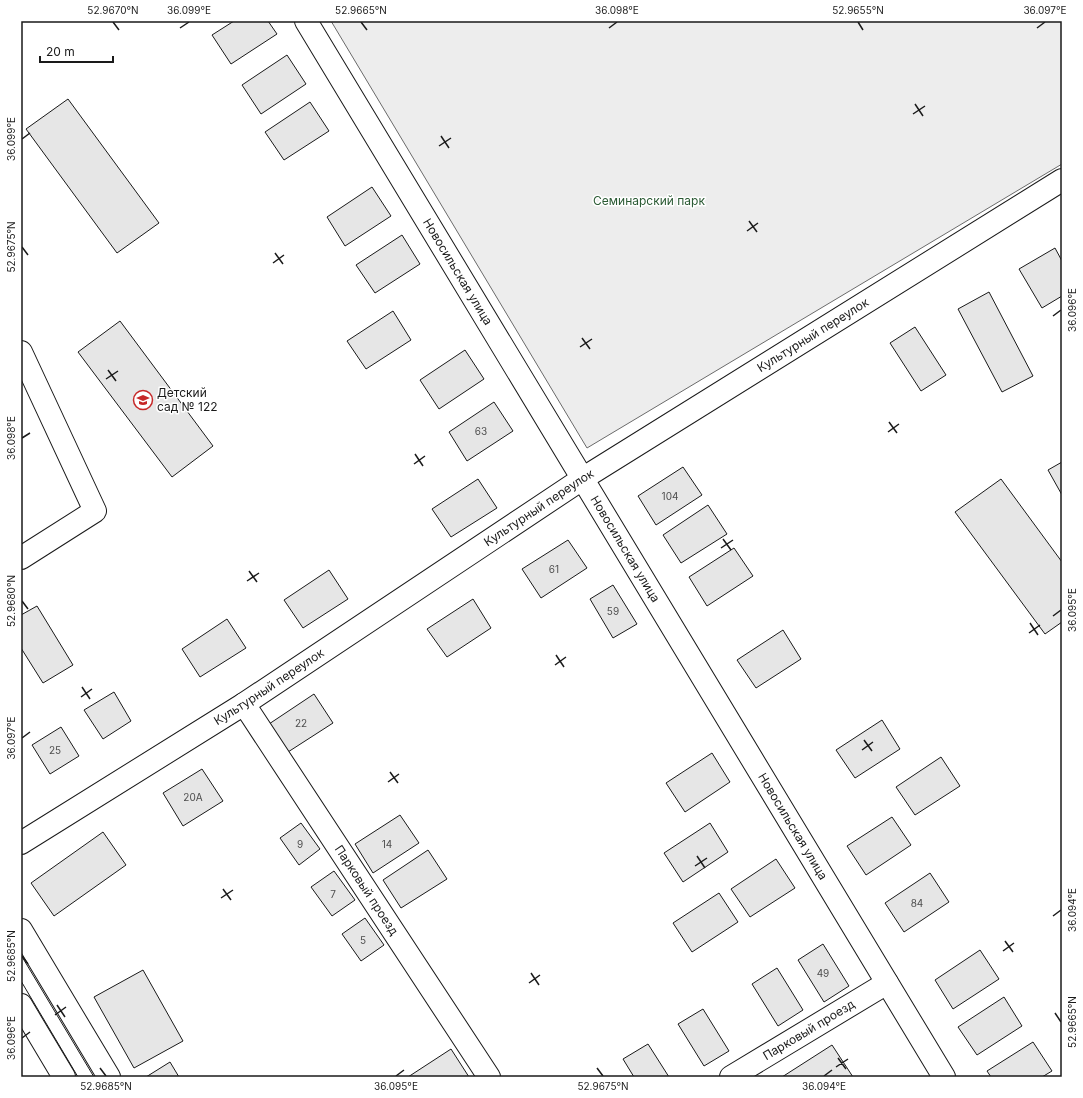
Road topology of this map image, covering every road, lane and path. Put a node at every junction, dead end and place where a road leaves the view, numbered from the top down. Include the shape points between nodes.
1 (306, 21) edge
2 (1062, 180) edge
3 (21, 352) edge
4 (582, 479) junction
5 (21, 558) edge
6 (244, 704) junction
7 (21, 843) edge
8 (21, 930) edge
9 (887, 983) junction
10 (21, 1005) edge
11 (64, 1077) edge
12 (109, 1077) edge
13 (489, 1077) edge
14 (731, 1077) edge
15 (944, 1077) edge

1 - 4 street, Новосильская улица
2 - 4 street, Культурный переулок
3 - 5 street via 95,511
4 - 6 street, Культурный переулок
4 - 9 street, Новосильская улица
6 - 7 street, Культурный переулок
6 - 13 street, Парковый проезд
8 - 12 street
9 - 14 street, Парковый проезд
9 - 15 street, Новосильская улица
10 - 11 street

